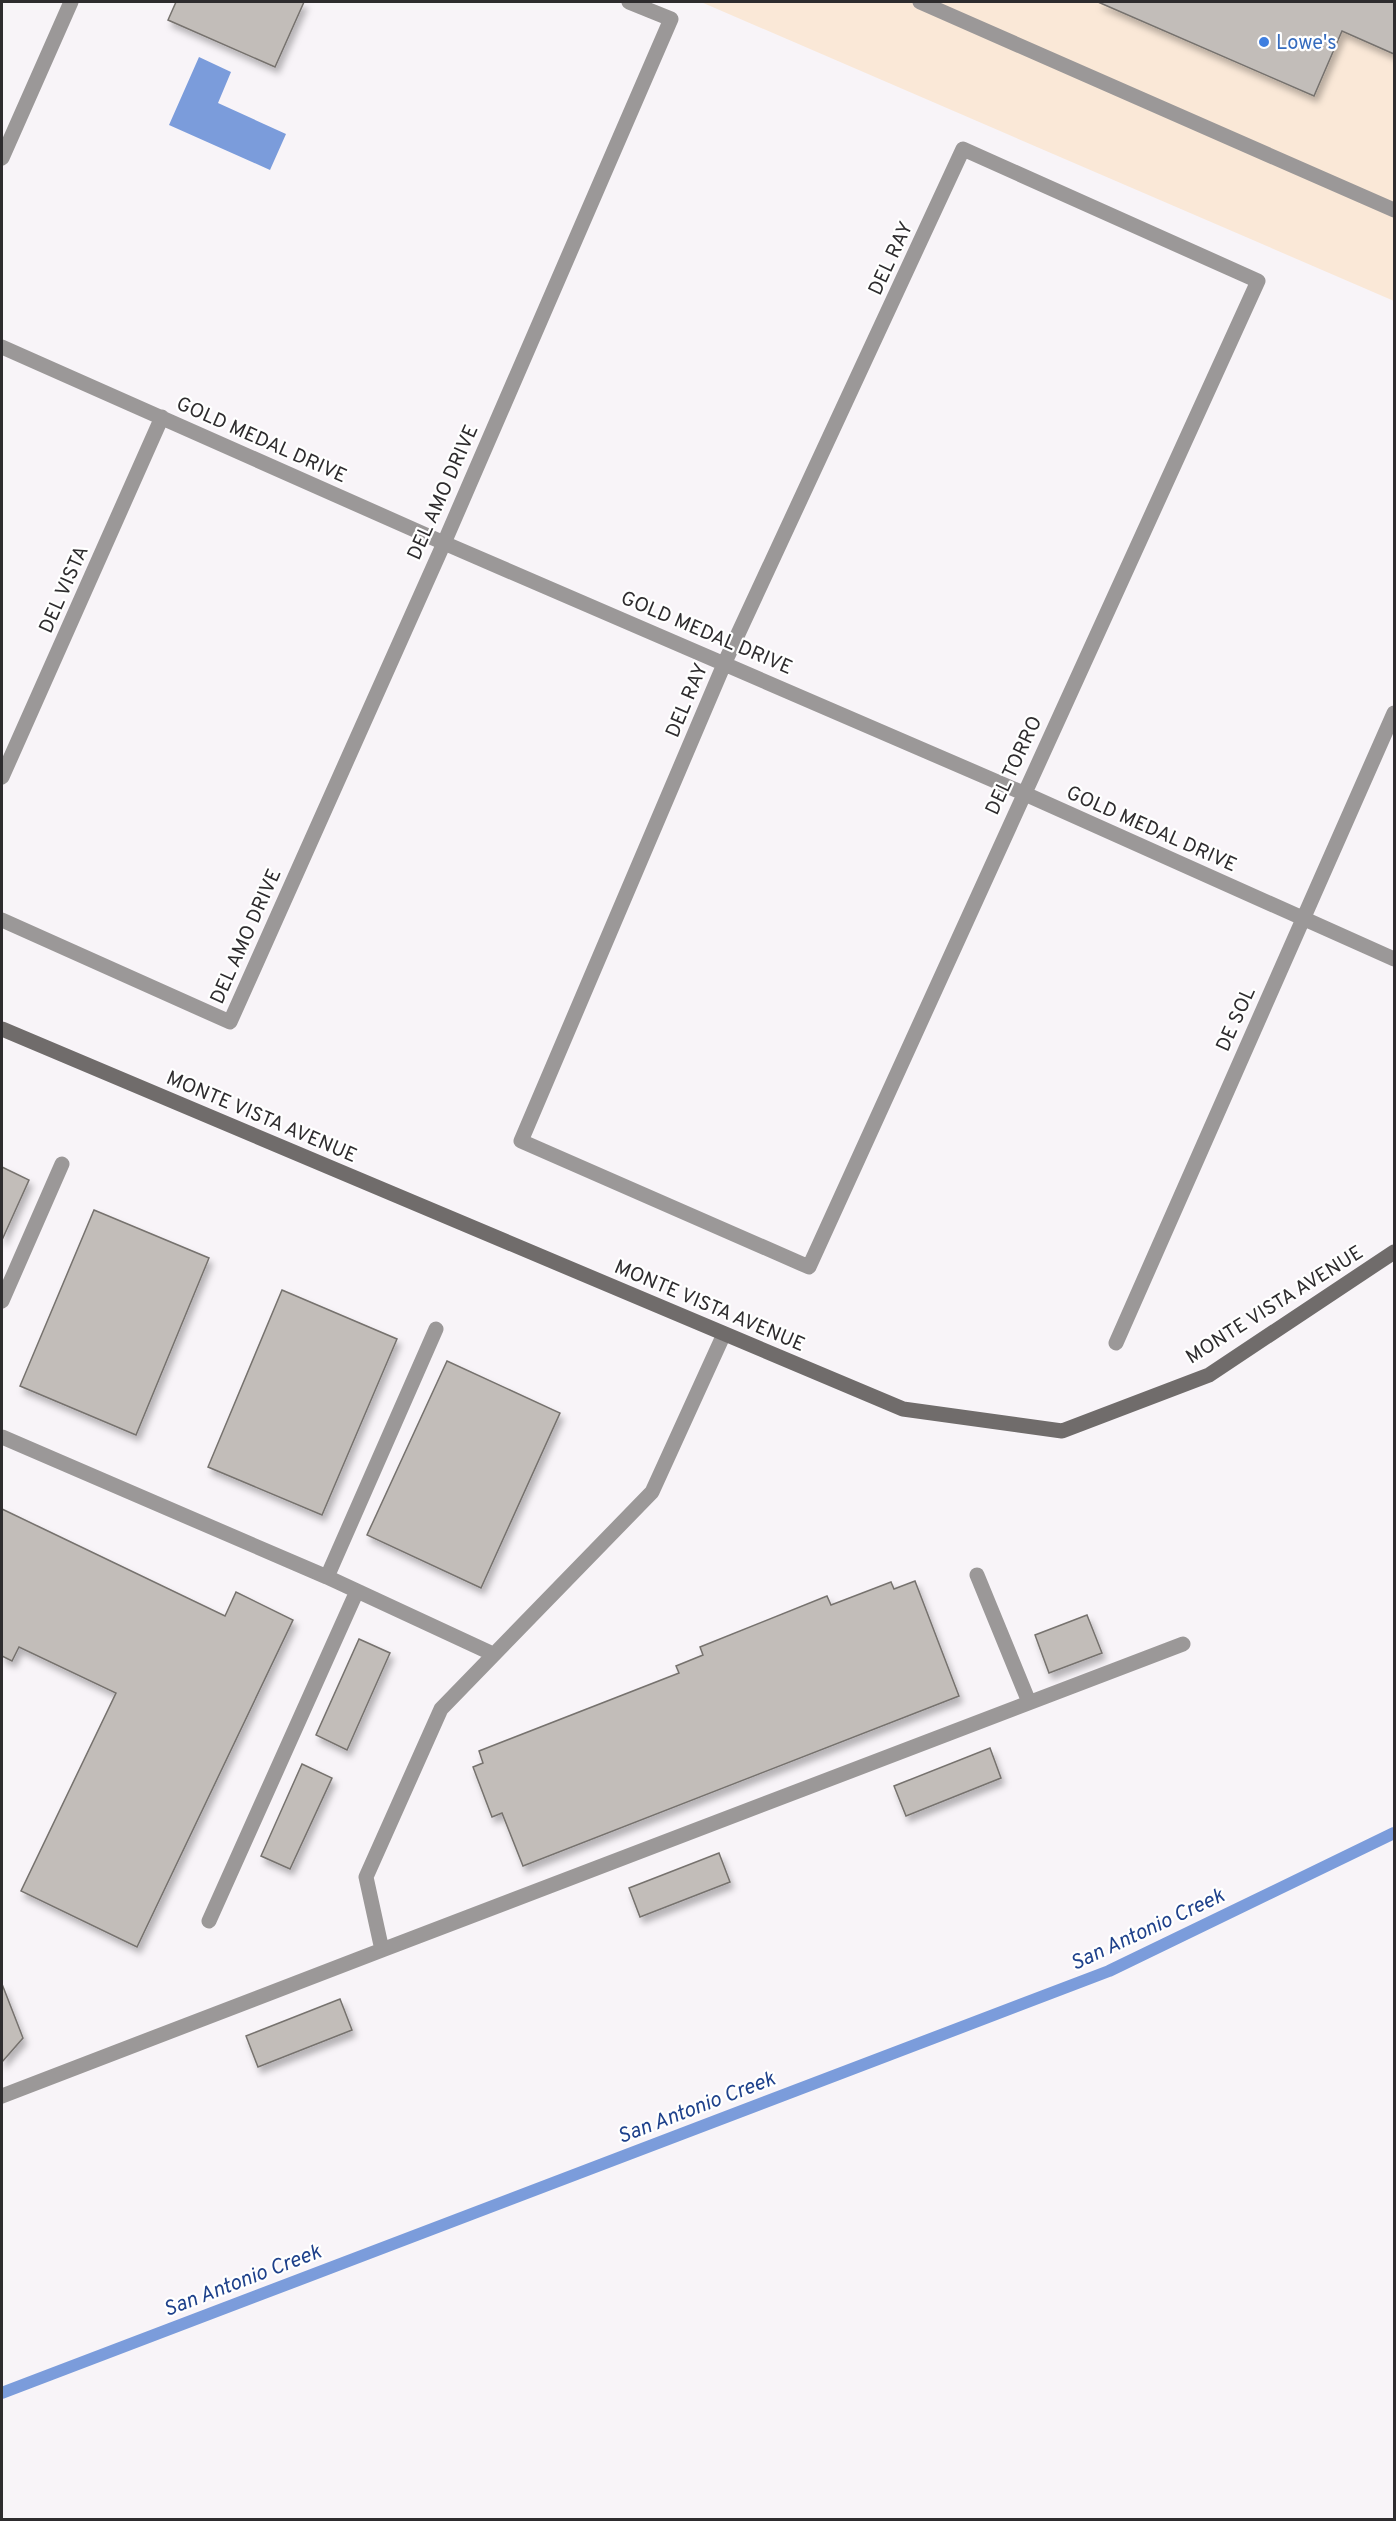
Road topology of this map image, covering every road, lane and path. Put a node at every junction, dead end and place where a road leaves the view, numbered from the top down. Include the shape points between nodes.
1 (71, 2) edge
2 (629, 2) edge
3 (920, 2) edge
4 (963, 149) joint
5 (2, 158) edge
6 (1395, 210) edge
7 (2, 347) edge
8 (162, 417) junction
9 (444, 543) junction
10 (725, 662) junction
11 (1395, 713) edge
12 (2, 777) edge
13 (1023, 793) junction
14 (1302, 919) junction
15 (2, 920) edge
16 (1395, 959) edge
17 (2, 1029) edge
18 (62, 1164) dead end
19 (1395, 1252) edge
20 (809, 1267) joint
21 (2, 1301) edge
22 (436, 1329) dead end
23 (724, 1334) junction
24 (1116, 1342) dead end
25 (2, 1437) edge
26 (977, 1575) dead end
27 (327, 1577) junction
28 (357, 1591) junction
29 (1183, 1644) dead end
30 (493, 1653) junction
31 (1029, 1702) junction
32 (209, 1921) dead end
33 (382, 1950) junction
34 (2, 2096) edge

1 - 5 street
2 - 9 street, DEL AMO DRIVE via 671,19
3 - 6 street
4 - 10 street, DEL RAY
4 - 13 street, DEL TORRO via 1258,281
7 - 8 street, GOLD MEDAL DRIVE
8 - 9 street, GOLD MEDAL DRIVE
8 - 12 street, DEL VISTA
9 - 10 street, GOLD MEDAL DRIVE
9 - 15 street, DEL AMO DRIVE via 230,1022
10 - 13 street, GOLD MEDAL DRIVE
10 - 20 street, DEL RAY via 521,1141
11 - 14 street, DE SOL
13 - 14 street, GOLD MEDAL DRIVE
13 - 20 street, DEL TORRO
14 - 16 street, GOLD MEDAL DRIVE
14 - 24 street, DE SOL
17 - 23 street, MONTE VISTA AVENUE
18 - 21 street
19 - 23 street, MONTE VISTA AVENUE via 1209,1375 1062,1431 903,1409
22 - 27 street
23 - 30 street via 652,1492
25 - 27 street
26 - 31 street
27 - 28 street
28 - 30 street
28 - 32 street
29 - 31 street
30 - 33 street via 441,1709 366,1877
31 - 33 street
33 - 34 street

